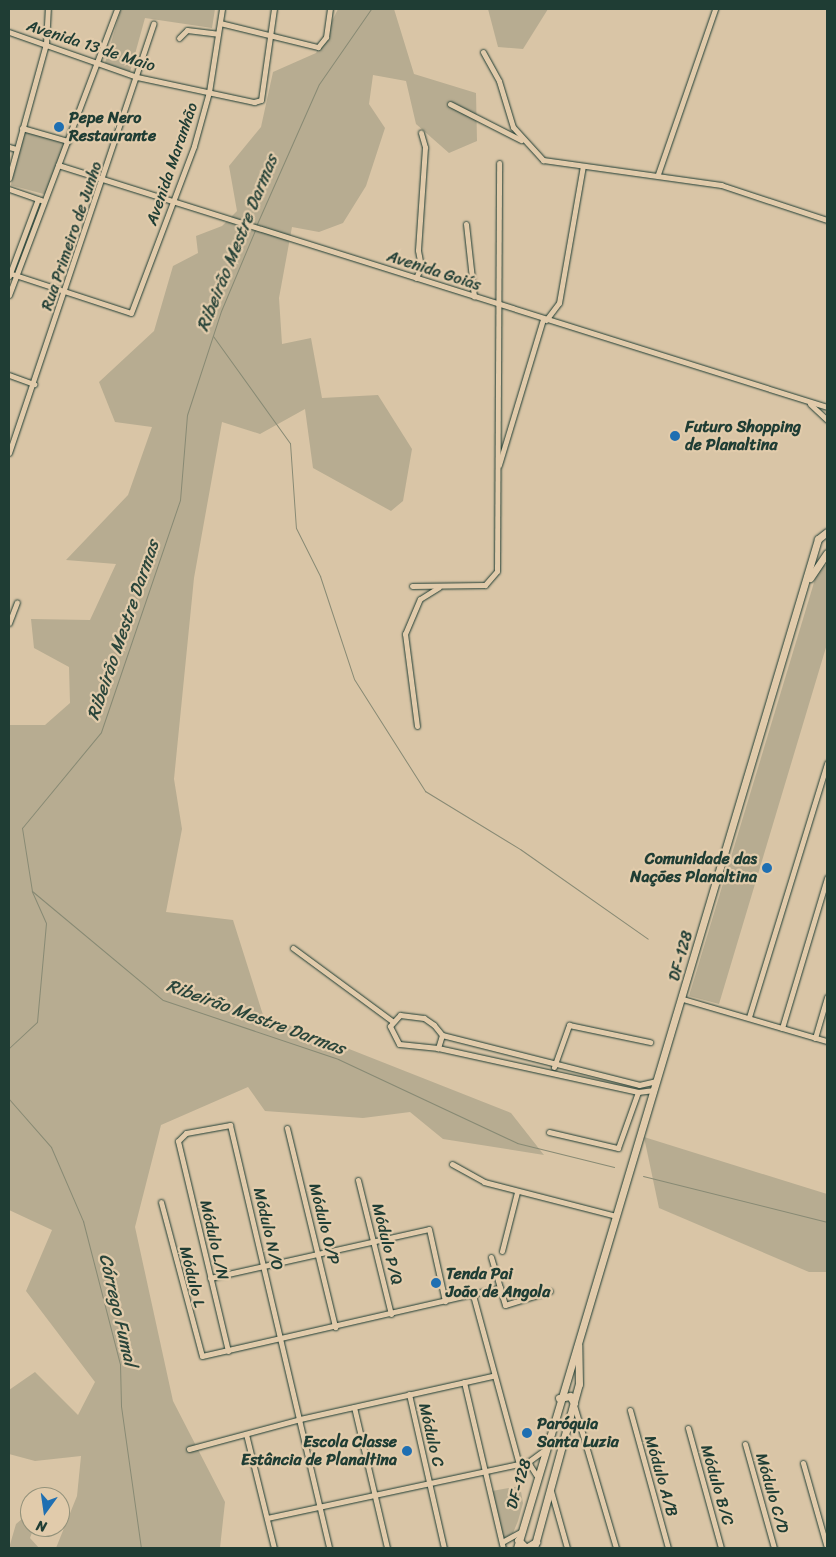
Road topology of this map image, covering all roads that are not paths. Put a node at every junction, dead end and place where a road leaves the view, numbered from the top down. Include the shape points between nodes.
1 (48, 9) edge
2 (117, 9) edge
3 (222, 9) edge
4 (274, 9) edge
5 (330, 9) edge
6 (715, 9) edge
7 (153, 24) dead end
8 (220, 24) junction
9 (9, 32) edge
10 (218, 34) junction
11 (271, 36) junction
12 (179, 38) dead end
13 (46, 44) junction
14 (483, 52) dead end
15 (97, 64) junction
16 (137, 77) junction
17 (209, 92) junction
18 (450, 104) dead end
19 (513, 127) junction
20 (22, 128) junction
21 (421, 133) dead end
22 (503, 134) junction
23 (521, 140) junction
24 (68, 141) junction
25 (9, 147) edge
26 (13, 151) edge
27 (499, 163) dead end
28 (58, 165) junction
29 (584, 166) junction
30 (658, 174) junction
31 (9, 178) edge
32 (104, 180) junction
33 (9, 189) edge
34 (38, 199) junction
35 (46, 201) junction
36 (173, 201) junction
37 (827, 220) edge
38 (466, 224) dead end
39 (9, 274) edge
40 (16, 275) junction
41 (416, 278) junction
42 (66, 293) junction
43 (9, 295) edge
44 (474, 296) junction
45 (498, 304) junction
46 (545, 320) junction
47 (9, 375) edge
48 (34, 384) junction
49 (803, 401) junction
50 (827, 407) edge
51 (827, 420) edge
52 (9, 453) edge
53 (499, 466) junction
54 (827, 524) edge
55 (825, 532) edge
56 (818, 543) junction
57 (827, 552) edge
58 (810, 578) junction
59 (412, 586) dead end
60 (439, 587) junction
61 (17, 602) dead end
62 (9, 623) edge
63 (417, 726) dead end
64 (827, 763) edge
65 (821, 785) junction
66 (827, 787) edge
67 (827, 878) edge
68 (293, 948) dead end
69 (827, 998) edge
70 (683, 999) junction
71 (749, 1018) junction
72 (392, 1021) junction
73 (782, 1028) junction
74 (442, 1035) junction
75 (815, 1038) junction
76 (650, 1042) dead end
77 (827, 1042) edge
78 (438, 1048) junction
79 (504, 1053) junction
80 (502, 1061) junction
81 (555, 1066) junction
82 (553, 1072) junction
83 (617, 1080) junction
84 (657, 1081) junction
85 (615, 1087) junction
86 (654, 1090) junction
87 (638, 1092) junction
88 (288, 1128) dead end
89 (549, 1132) dead end
90 (180, 1135) joint
91 (452, 1164) dead end
92 (358, 1180) dead end
93 (518, 1192) junction
94 (161, 1202) dead end
95 (616, 1216) junction
96 (373, 1240) junction
97 (502, 1251) dead end
98 (318, 1253) junction
99 (491, 1257) dead end
100 (264, 1265) junction
101 (210, 1278) junction
102 (500, 1288) junction
103 (550, 1292) dead end
104 (473, 1294) junction
105 (445, 1301) junction
106 (391, 1314) junction
107 (336, 1327) junction
108 (281, 1339) junction
109 (577, 1342) junction
110 (228, 1351) junction
111 (493, 1376) junction
112 (464, 1382) junction
113 (409, 1394) junction
114 (559, 1398) junction
115 (574, 1403) junction
116 (354, 1407) junction
117 (630, 1410) dead end
118 (300, 1419) junction
119 (688, 1428) dead end
120 (246, 1434) junction
121 (745, 1444) dead end
122 (189, 1449) dead end
123 (543, 1451) junction
124 (528, 1462) junction
125 (803, 1463) dead end
126 (518, 1464) junction
127 (485, 1470) junction
128 (536, 1475) junction
129 (428, 1482) junction
130 (550, 1490) junction
131 (374, 1494) junction
132 (320, 1506) junction
133 (267, 1518) junction
134 (519, 1536) junction
135 (503, 1545) edge
136 (535, 1545) edge
137 (274, 1548) edge
138 (330, 1548) edge
139 (387, 1548) edge
140 (444, 1548) edge
141 (517, 1548) edge
142 (566, 1548) edge
143 (616, 1548) edge
144 (668, 1548) edge
145 (721, 1548) edge
146 (774, 1548) edge
147 (827, 1548) edge

1 - 13 street
2 - 15 street
3 - 8 street, Avenida Maranhão
4 - 11 street
5 - 11 street via 326,38 318,47
6 - 30 street
7 - 16 street, Rua Primeiro de Junho
8 - 10 street, Avenida Maranhão
8 - 11 street
9 - 13 street, Avenida 13 de Maio
10 - 12 street via 187,30
10 - 17 street, Avenida Maranhão
11 - 17 street, Avenida 13 de Maio via 261,100 254,102
13 - 15 street, Avenida 13 de Maio
13 - 20 street
14 - 19 street
15 - 16 street, Avenida 13 de Maio
15 - 24 street
16 - 17 street, Avenida 13 de Maio
16 - 32 street, Rua Primeiro de Junho
17 - 36 street, Avenida Maranhão
18 - 22 street
19 - 22 street
19 - 23 street
20 - 24 street
20 - 26 street
21 - 41 street via 425,147 418,250 421,266
22 - 23 street
23 - 29 street via 543,160
24 - 28 street
25 - 26 street
26 - 31 street
27 - 45 street
28 - 32 street, Avenida Goiás
28 - 35 street
29 - 30 street
29 - 46 street via 559,303
30 - 37 street via 721,185
32 - 36 street, Avenida Goiás
32 - 42 street, Rua Primeiro de Junho
33 - 34 street
34 - 35 street
34 - 39 street
35 - 40 street
36 - 41 street, Avenida Goiás
36 - 42 street, Avenida Maranhão via 131,313
38 - 44 street
39 - 40 street
40 - 42 street
40 - 43 street
41 - 44 street, Avenida Goiás
42 - 48 street, Rua Primeiro de Junho
44 - 45 street, Avenida Goiás
45 - 46 street, Avenida Goiás
45 - 53 street
46 - 49 street, Avenida Goiás
46 - 53 street
47 - 48 street
48 - 52 street, Rua Primeiro de Junho
49 - 50 street, Avenida Goiás
49 - 51 street, Avenida Goiás
53 - 60 street via 497,571 485,584
54 - 55 main road, DF-128
55 - 56 main road, DF-128
56 - 57 main road, DF-128
56 - 58 main road, DF-128 / DF-128
57 - 58 main road, DF-128 / DF-128
58 - 70 main road, DF-128 / DF-128
59 - 60 street
60 - 63 street via 420,598 405,634
61 - 62 street
64 - 65 street
65 - 66 street
65 - 71 street
67 - 73 street
68 - 72 street
69 - 75 street
70 - 71 street
70 - 84 main road, DF-128 / DF-128
71 - 73 street
72 - 74 street via 400,1015 424,1018
72 - 78 street via 391,1035 399,1044
73 - 75 street
74 - 78 street
74 - 79 street
75 - 77 street
76 - 81 street via 568,1024
78 - 80 street
79 - 80 street
79 - 81 street
80 - 82 street
81 - 82 street
81 - 83 street
82 - 85 street
83 - 84 street via 640,1085
83 - 85 street
84 - 86 main road, DF-128 / DF-128
85 - 87 street
86 - 87 street
86 - 95 main road, DF-128 / DF-128
87 - 89 street via 618,1148
88 - 98 street, Módulo O/P
90 - 100 street, Módulo N/O via 230,1125
90 - 101 street, Módulo L/N
91 - 93 street via 484,1182
92 - 96 street, Módulo P/Q
93 - 95 street
93 - 97 street
94 - 110 street, Módulo L via 202,1356
95 - 109 main road, DF-128 / DF-128
96 - 98 street
96 - 105 street via 429,1229
96 - 106 street, Módulo P/Q
98 - 100 street
98 - 107 street, Módulo O/P
99 - 102 street
100 - 101 street
100 - 108 street, Módulo N/O
101 - 110 street, Módulo L/N
102 - 103 street via 505,1305
102 - 104 street
104 - 105 street
104 - 111 street
105 - 106 street
106 - 107 street
107 - 108 street
108 - 110 street
108 - 118 street, Módulo N/O
109 - 114 main road, DF-128 / DF-128
109 - 115 main road, DF-128 / DF-128 via 579,1380
111 - 112 street
111 - 126 street
112 - 113 street
112 - 127 street
113 - 116 street
113 - 129 street, Módulo C
114 - 115 main road via 570,1396
114 - 123 main road, DF-128 / DF-128
115 - 130 main road, DF-128 / DF-128
115 - 143 street
116 - 118 street
116 - 131 street
117 - 144 street, Módulo A/B
118 - 120 street
118 - 132 street, Módulo N/O
119 - 145 street, Módulo B/C
120 - 122 street
120 - 133 street
121 - 146 street, Módulo C/D
123 - 124 street
123 - 128 main road, DF-128 / DF-128
124 - 126 street
124 - 128 street
125 - 147 street
126 - 127 street
127 - 129 street
127 - 135 street
128 - 134 main road, DF-128 / DF-128
129 - 131 street
129 - 140 street, Módulo C
130 - 136 main road, DF-128 / DF-128
130 - 142 street
131 - 132 street
131 - 139 street
132 - 133 street
132 - 138 street, Módulo N/O
133 - 137 street
134 - 135 street
134 - 136 main road via 526,1548
134 - 141 main road, DF-128 / DF-128

